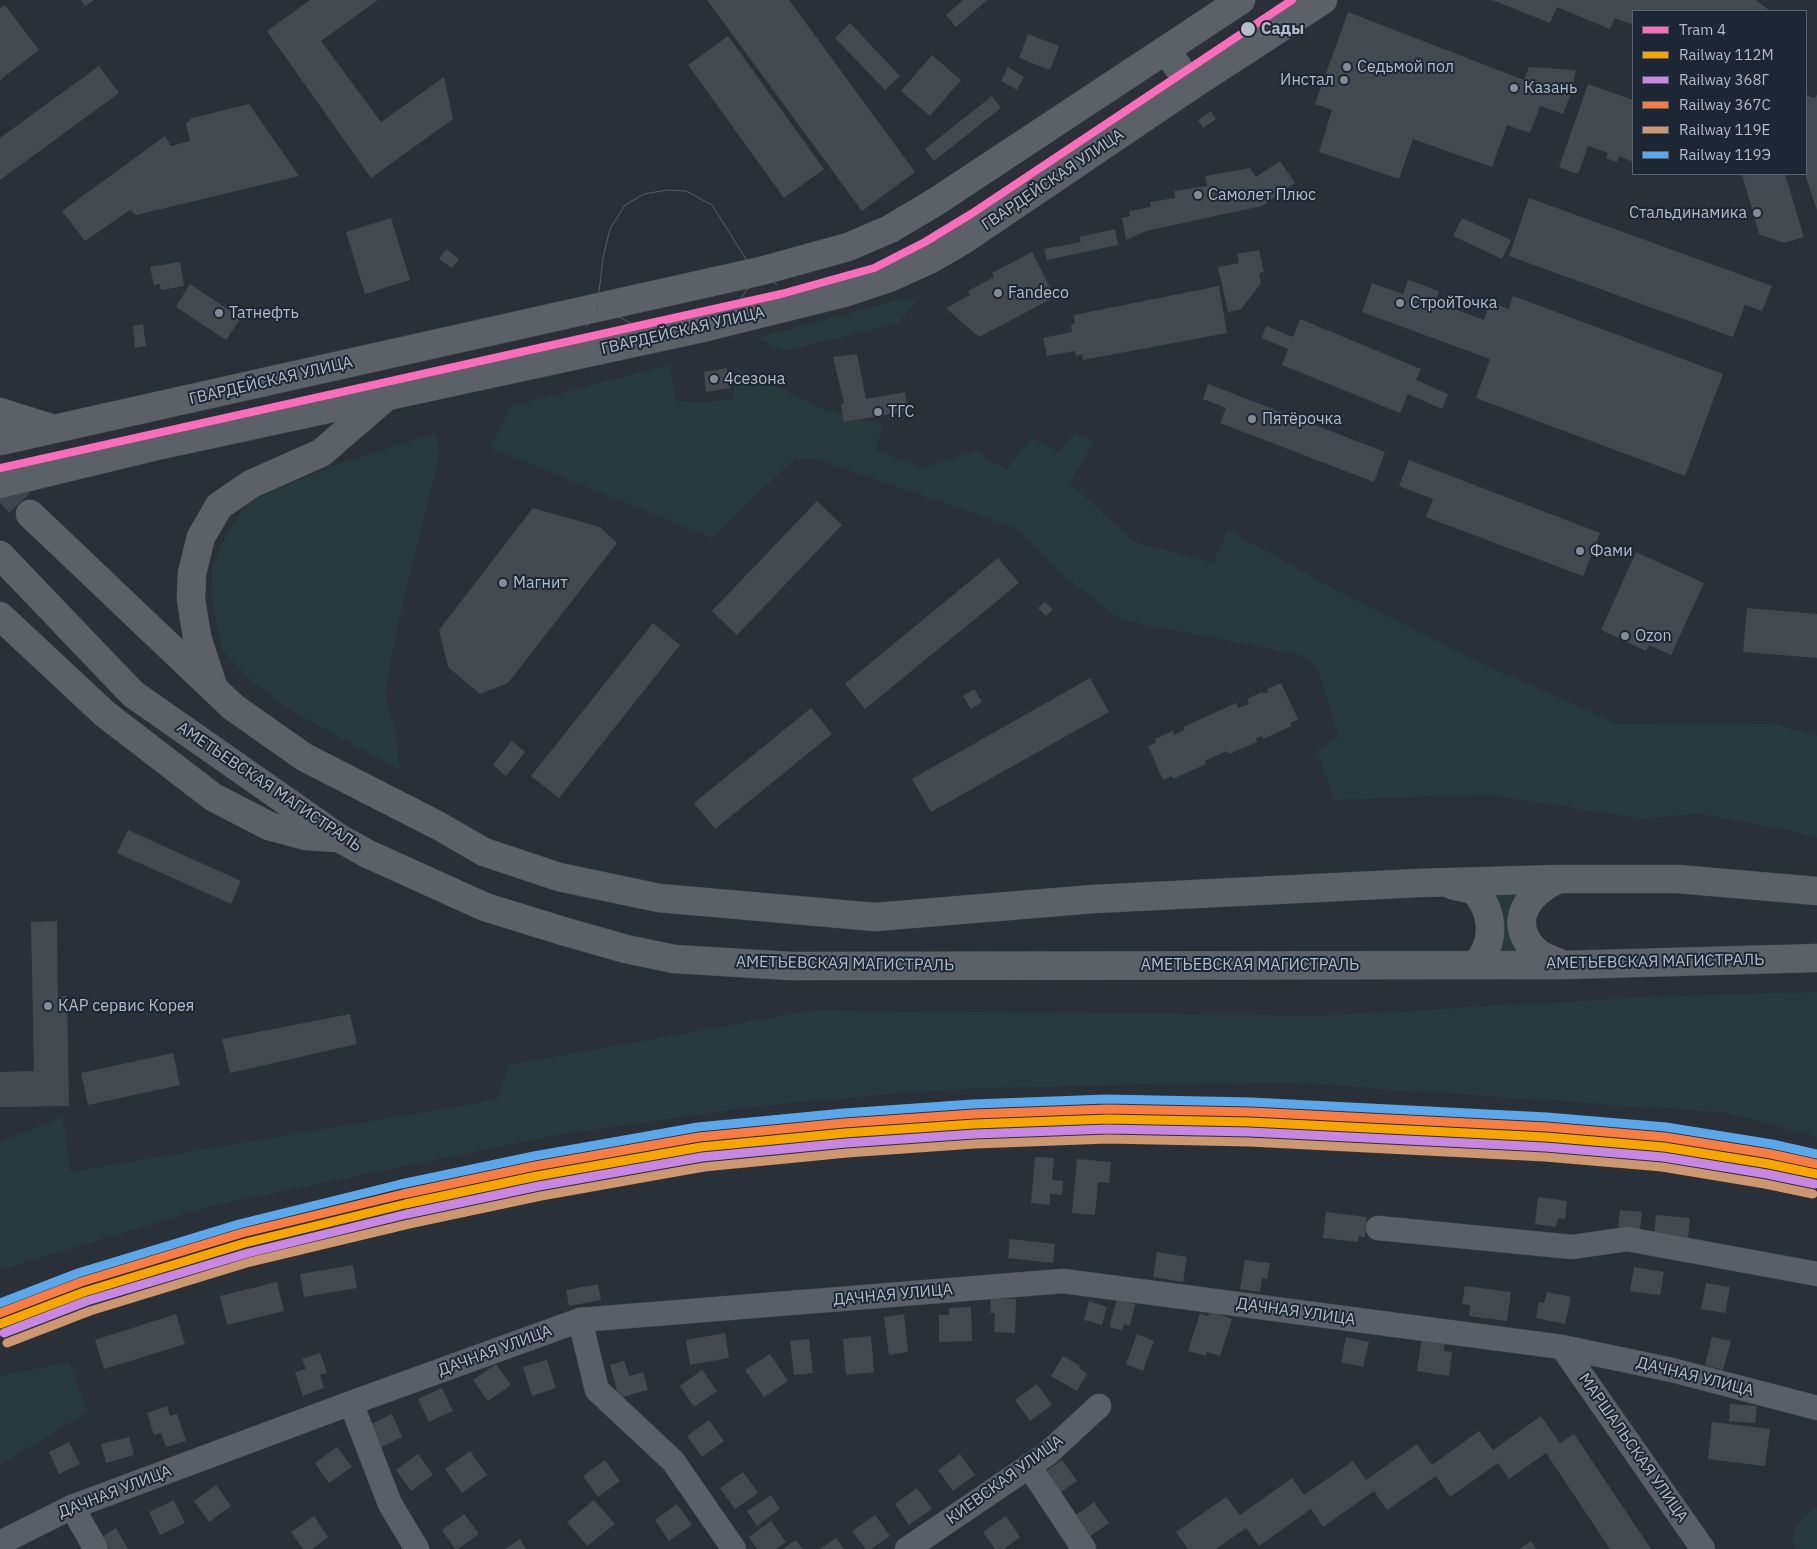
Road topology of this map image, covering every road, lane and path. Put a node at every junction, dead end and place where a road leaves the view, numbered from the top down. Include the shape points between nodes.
1 (1241, 0) edge
2 (1323, 0) edge
3 (1166, 50) junction
4 (1191, 86) junction
5 (389, 395) junction
6 (0, 412) edge
7 (53, 429) junction
8 (0, 441) edge
9 (0, 484) edge
10 (30, 514) tunnel mouth
11 (0, 555) edge
12 (0, 616) edge
13 (213, 687) junction
14 (339, 838) junction
15 (1559, 879) junction
16 (1442, 882) junction
17 (1817, 891) edge
18 (1817, 958) edge
19 (1476, 964) junction
20 (1565, 965) junction
21 (1378, 1228) dead end
22 (1817, 1274) edge
23 (580, 1320) junction
24 (1562, 1347) junction
25 (351, 1403) junction
26 (1099, 1406) dead end
27 (1817, 1408) edge
28 (1029, 1466) junction
29 (72, 1507) junction
30 (0, 1543) edge
31 (96, 1549) edge
32 (417, 1549) edge
33 (734, 1549) edge
34 (907, 1549) edge
35 (1084, 1549) edge
36 (1703, 1549) edge

1 - 3 main road, ГВАРДЕЙСКАЯ УЛИЦА
2 - 4 main road, ГВАРДЕЙСКАЯ УЛИЦА
3 - 4 main road
3 - 7 main road, ГВАРДЕЙСКАЯ УЛИЦА via 937,201 890,229 848,247 755,273
4 - 5 main road, ГВАРДЕЙСКАЯ УЛИЦА via 962,241 889,278 844,293 707,327
5 - 9 main road, ГВАРДЕЙСКАЯ УЛИЦА
5 - 13 main road via 321,452 252,484 220,506 201,537 192,573 191,600 197,637
6 - 7 main road
7 - 8 main road, ГВАРДЕЙСКАЯ УЛИЦА
10 - 13 main road
11 - 14 main road, АМЕТЬЕВСКАЯ МАГИСТРАЛЬ via 133,694
12 - 14 main road via 105,714 213,797 269,826 306,836
13 - 16 main road via 233,707 304,757 484,852 559,877 659,898 875,917 1094,899
14 - 19 main road, АМЕТЬЕВСКАЯ МАГИСТРАЛЬ via 485,907 626,949 674,959 790,966
15 - 16 main road
15 - 17 main road via 1678,880
15 - 20 main road via 1537,892 1520,920 1528,943 1538,954
16 - 19 main road via 1474,890 1488,911 1487,950
18 - 20 main road, АМЕТЬЕВСКАЯ МАГИСТРАЛЬ
19 - 20 main road, АМЕТЬЕВСКАЯ МАГИСТРАЛЬ
21 - 22 street via 1572,1247 1627,1239
23 - 24 street, ДАЧНАЯ УЛИЦА via 1063,1281
23 - 25 street, ДАЧНАЯ УЛИЦА
23 - 33 street via 597,1390 673,1461
24 - 27 street, ДАЧНАЯ УЛИЦА via 1672,1370
24 - 36 street, МАРШАЛЬСКАЯ УЛИЦА
25 - 29 street, ДАЧНАЯ УЛИЦА
25 - 32 street via 390,1504
26 - 28 street, КИЕВСКАЯ УЛИЦА via 1047,1454
28 - 34 street, КИЕВСКАЯ УЛИЦА
28 - 35 street
29 - 30 street, ДАЧНАЯ УЛИЦА
29 - 31 street

